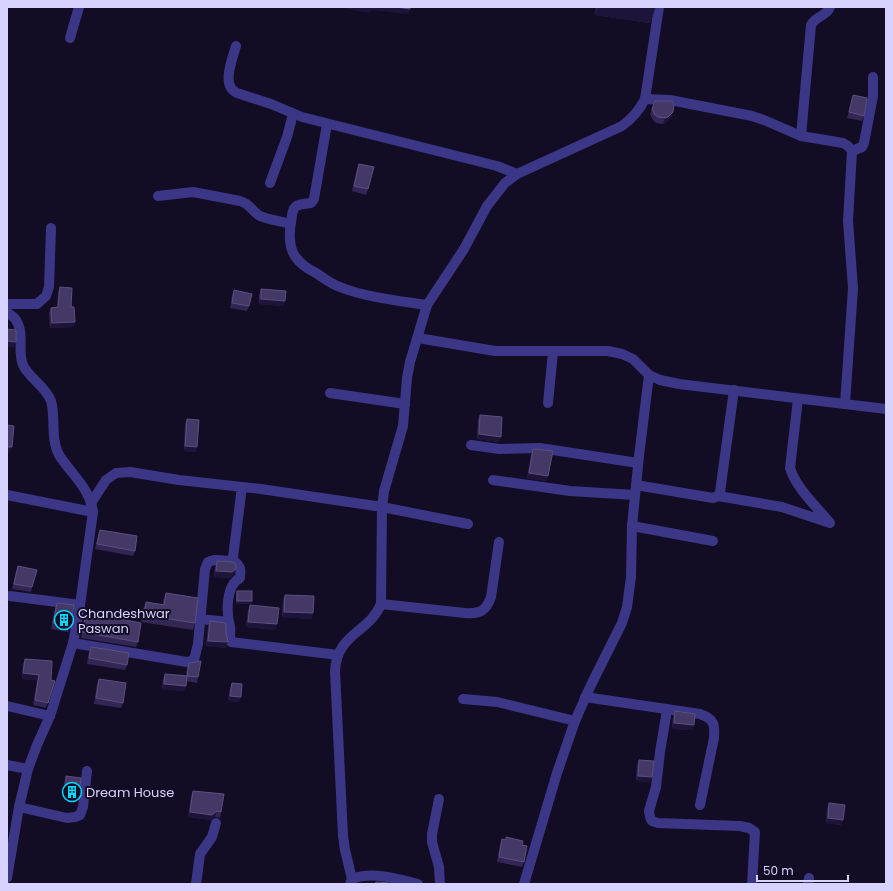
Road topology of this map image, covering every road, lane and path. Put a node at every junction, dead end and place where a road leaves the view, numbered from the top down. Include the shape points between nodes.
1 (79, 7) edge
2 (659, 7) edge
3 (830, 7) edge
4 (70, 38) dead end
5 (236, 46) dead end
6 (873, 77) dead end
7 (645, 98) junction
8 (292, 114) junction
9 (327, 124) junction
10 (801, 136) junction
11 (852, 151) junction
12 (517, 174) junction
13 (270, 183) dead end
14 (158, 196) dead end
15 (290, 224) junction
16 (51, 228) dead end
17 (7, 304) edge
18 (427, 305) junction
19 (7, 312) edge
20 (418, 338) junction
21 (553, 352) junction
22 (649, 375) junction
23 (734, 390) junction
24 (330, 393) dead end
25 (798, 399) junction
26 (548, 403) dead end
27 (406, 404) junction
28 (845, 404) junction
29 (886, 409) edge
30 (470, 445) dead end
31 (638, 463) junction
32 (493, 480) dead end
33 (242, 487) junction
34 (636, 490) junction
35 (7, 495) edge
36 (718, 496) junction
37 (92, 507) junction
38 (382, 507) junction
39 (468, 524) dead end
40 (632, 526) junction
41 (713, 541) dead end
42 (499, 542) dead end
43 (234, 561) junction
44 (10, 596) dead end
45 (381, 604) junction
46 (80, 605) junction
47 (200, 619) junction
48 (228, 622) junction
49 (73, 643) junction
50 (338, 654) junction
51 (585, 697) junction
52 (463, 699) dead end
53 (7, 706) edge
54 (667, 710) junction
55 (50, 716) junction
56 (575, 721) junction
57 (7, 765) edge
58 (28, 770) junction
59 (87, 771) dead end
60 (439, 799) dead end
61 (700, 804) dead end
62 (19, 807) junction
63 (216, 823) dead end
64 (7, 878) edge
65 (351, 881) edge
66 (196, 884) edge
67 (418, 884) edge
68 (440, 884) edge
69 (524, 884) edge
70 (752, 884) edge

1 - 4 street
2 - 7 street
3 - 10 street via 811,25
5 - 8 street via 228,80 232,91
6 - 11 street via 873,96 864,143 862,147
7 - 10 street via 670,100 752,116
7 - 12 street via 640,110 622,126
8 - 9 street
8 - 13 street via 288,137
9 - 12 street via 491,165
9 - 15 street via 314,199 310,203 296,205
10 - 11 street via 843,143
11 - 28 street via 848,221 853,288
12 - 18 street via 505,183 486,206 464,250
14 - 15 street via 193,192 246,202 262,217
15 - 18 street via 294,255 306,268 356,293
16 - 17 street via 49,287 46,296 37,304
18 - 20 street
19 - 37 street via 16,320 19,327 20,354 24,366 51,400 54,434 59,454 87,493
20 - 21 street via 495,351
20 - 27 street via 409,367
21 - 22 street via 594,350 622,354 633,359
21 - 26 street
22 - 23 street via 680,384
22 - 31 street
23 - 25 street
23 - 36 street
24 - 27 street
25 - 28 street
25 - 36 street via 790,468 799,484 830,523 782,507
27 - 38 street via 403,426 386,480
28 - 29 street
30 - 31 street via 499,449 540,448
31 - 34 street
32 - 34 street via 570,491
33 - 37 street via 130,472 116,473 106,480
33 - 38 street
33 - 43 street
34 - 36 street via 713,498
34 - 40 street
35 - 37 street
37 - 46 street
38 - 39 street
38 - 45 street
40 - 41 street
40 - 51 street via 631,577 627,607 622,623
42 - 45 street via 491,597 482,611 475,614
43 - 47 street via 208,562
43 - 48 street via 241,569 240,578 231,586
44 - 46 street
45 - 50 street via 378,612 348,640
46 - 49 street
47 - 48 street
47 - 49 street via 196,654 194,660 187,662
48 - 50 street via 231,642
49 - 55 street
50 - 65 street via 335,671 344,836
51 - 54 street
51 - 56 street
52 - 56 street via 498,702
53 - 55 street
54 - 61 street via 700,714 712,720 714,738
54 - 70 street via 650,817 658,823 749,828 755,832
55 - 58 street
56 - 69 street
57 - 58 street
58 - 62 street
59 - 62 street via 80,815 67,818
60 - 68 street via 432,838
62 - 64 street
63 - 66 street via 212,837 200,854
65 - 67 street via 359,876 368,875

